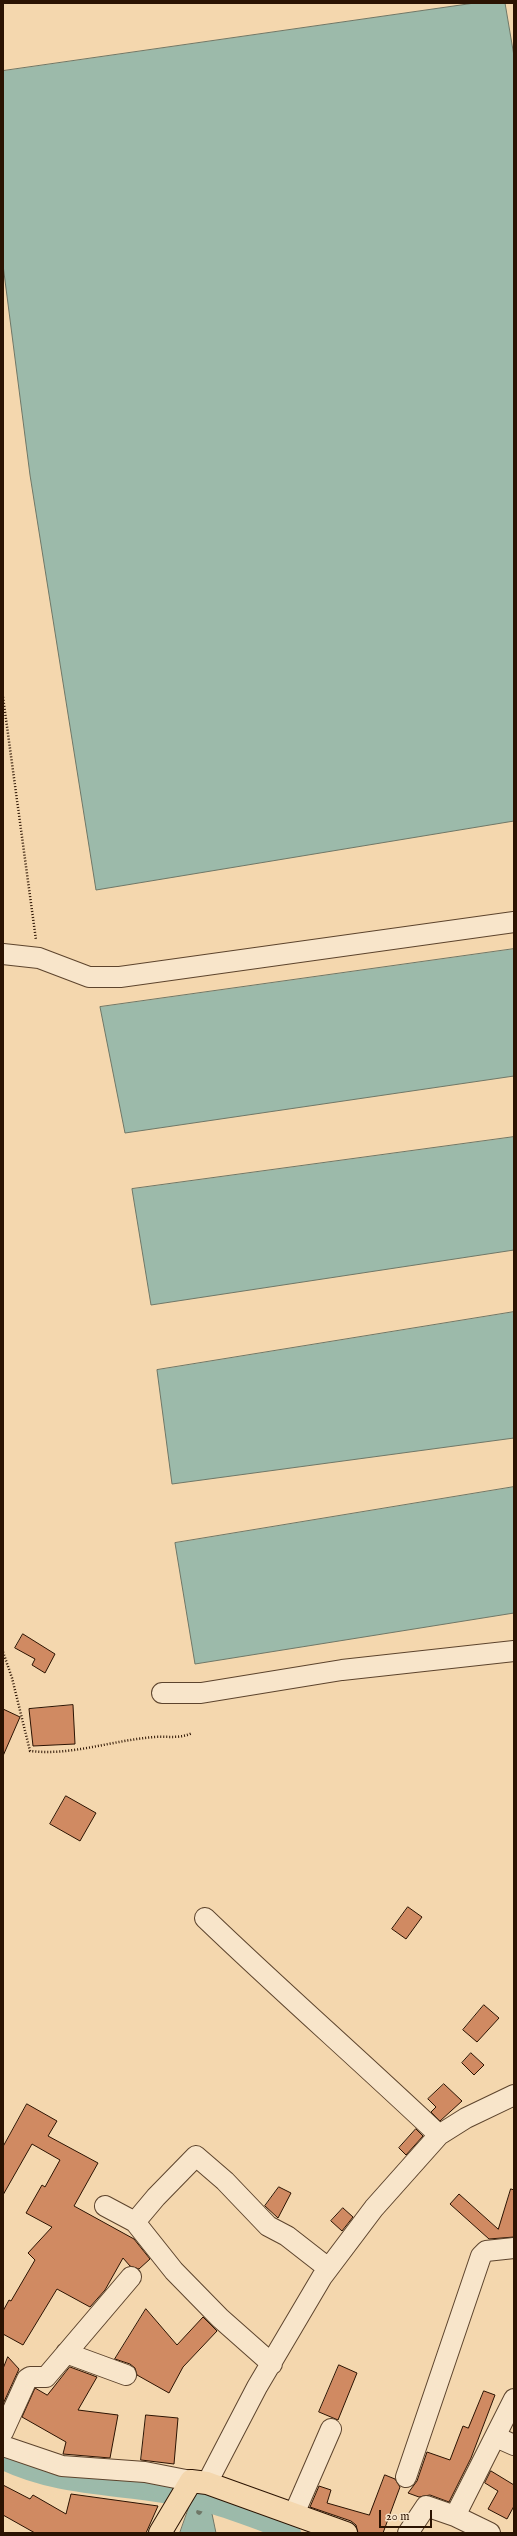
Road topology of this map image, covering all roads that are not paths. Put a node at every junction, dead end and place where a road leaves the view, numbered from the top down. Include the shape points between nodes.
1 (514, 922) edge
2 (3, 954) edge
3 (514, 1651) edge
4 (162, 1693) dead end
5 (205, 1918) dead end
6 (514, 2095) edge
7 (440, 2135) junction
8 (105, 2206) dead end
9 (135, 2222) junction
10 (514, 2248) edge
11 (328, 2268) junction
12 (131, 2277) dead end
13 (66, 2353) junction
14 (272, 2364) junction
15 (126, 2375) dead end
16 (514, 2400) edge
17 (331, 2429) dead end
18 (3, 2432) edge
19 (496, 2437) junction
20 (514, 2445) edge
21 (3, 2446) edge
22 (406, 2477) dead end
23 (195, 2484) junction
24 (294, 2514) junction
25 (455, 2516) junction
26 (160, 2533) edge
27 (346, 2533) edge
28 (408, 2533) edge
29 (490, 2533) edge

1 - 2 street via 120,977 89,977 39,958
3 - 4 street via 342,1670 201,1693
5 - 7 street
6 - 7 street via 466,2118
7 - 11 street via 374,2208
8 - 9 street
9 - 11 street via 196,2156 225,2181 268,2226 287,2236
9 - 14 street via 174,2271 220,2318
10 - 22 street via 486,2251 481,2256
11 - 14 street
12 - 13 street
13 - 15 street
13 - 18 street via 46,2377 27,2379
14 - 23 street
16 - 19 street
17 - 24 street
19 - 20 street
19 - 25 street
21 - 23 street via 62,2466 145,2472
23 - 24 main road
23 - 26 main road
24 - 27 main road
25 - 28 street via 426,2506
25 - 29 street

